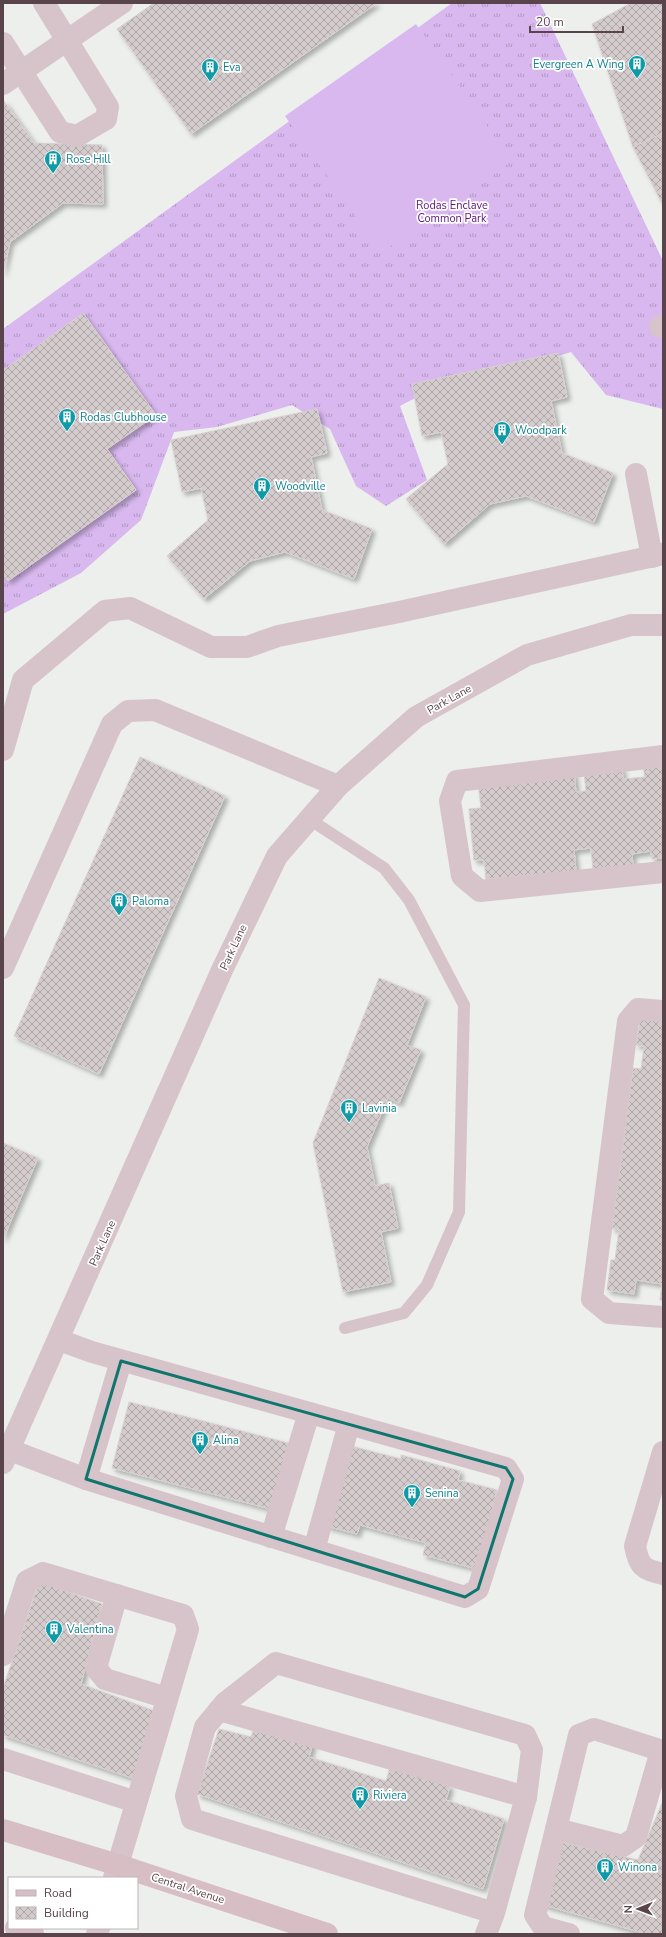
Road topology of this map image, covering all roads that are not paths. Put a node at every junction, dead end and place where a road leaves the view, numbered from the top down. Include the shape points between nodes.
1 (44, 3) edge
2 (122, 3) edge
3 (67, 40) junction
4 (3, 43) edge
5 (21, 71) junction
6 (3, 84) edge
7 (636, 474) dead end
8 (657, 555) edge
9 (663, 625) edge
10 (3, 750) edge
11 (663, 756) edge
12 (338, 786) junction
13 (309, 819) junction
14 (663, 872) edge
15 (3, 968) edge
16 (663, 1011) edge
17 (663, 1317) edge
18 (345, 1328) dead end
19 (59, 1340) junction
20 (121, 1361) junction
21 (309, 1413) junction
22 (348, 1424) junction
23 (663, 1452) edge
24 (6, 1456) edge
25 (86, 1479) junction
26 (271, 1537) junction
27 (314, 1550) junction
28 (663, 1574) edge
29 (117, 1595) junction
30 (3, 1655) edge
31 (167, 1698) junction
32 (219, 1710) junction
33 (662, 1751) edge
34 (3, 1759) edge
35 (526, 1797) junction
36 (136, 1802) junction
37 (556, 1829) junction
38 (3, 1830) edge
39 (116, 1871) edge
40 (136, 1877) edge
41 (138, 1878) edge
42 (494, 1913) junction
43 (19, 1929) edge
44 (33, 1934) edge
45 (327, 1934) edge
46 (486, 1934) edge
47 (569, 1934) edge

1 - 3 street
2 - 3 street
3 - 5 street
3 - 5 street via 108,107 106,119 77,136 60,132
4 - 5 street
5 - 6 street
7 - 8 street
8 - 10 street via 278,636 246,647 210,647 130,608 105,611 23,680
9 - 12 street, Park Lane via 631,625 527,655 416,717
11 - 14 street via 456,781 450,801 462,876 480,890
12 - 13 street, Park Lane
12 - 15 street via 155,710 128,711 112,724
13 - 18 lane via 384,868 409,900 464,1005 460,1212 427,1286 404,1313
13 - 19 street, Park Lane via 277,856 222,970
16 - 17 street via 638,1009 628,1021 592,1299 609,1313
19 - 20 street
19 - 24 street, Park Lane
20 - 21 street
20 - 25 street
21 - 22 street
21 - 26 street
22 - 27 street
22 - 27 street via 506,1468 513,1479 478,1589 465,1597
23 - 28 street via 635,1546 638,1561 646,1569
24 - 25 street
25 - 26 street
26 - 27 street
29 - 30 street via 43,1573 27,1581
29 - 31 street via 96,1668 105,1679
29 - 31 street via 183,1615 188,1629
31 - 36 street
32 - 35 street
32 - 35 street via 276,1663 525,1735 532,1750
32 - 42 street via 205,1727 186,1796 192,1819
33 - 37 street via 636,1836 623,1846
33 - 37 street via 594,1729 579,1736
34 - 36 street
35 - 42 street
36 - 39 street
37 - 47 street via 535,1915 543,1926
38 - 39 main road, Central Avenue
39 - 40 main road, Central Avenue
41 - 45 main road, Central Avenue
42 - 46 street
43 - 44 main road

